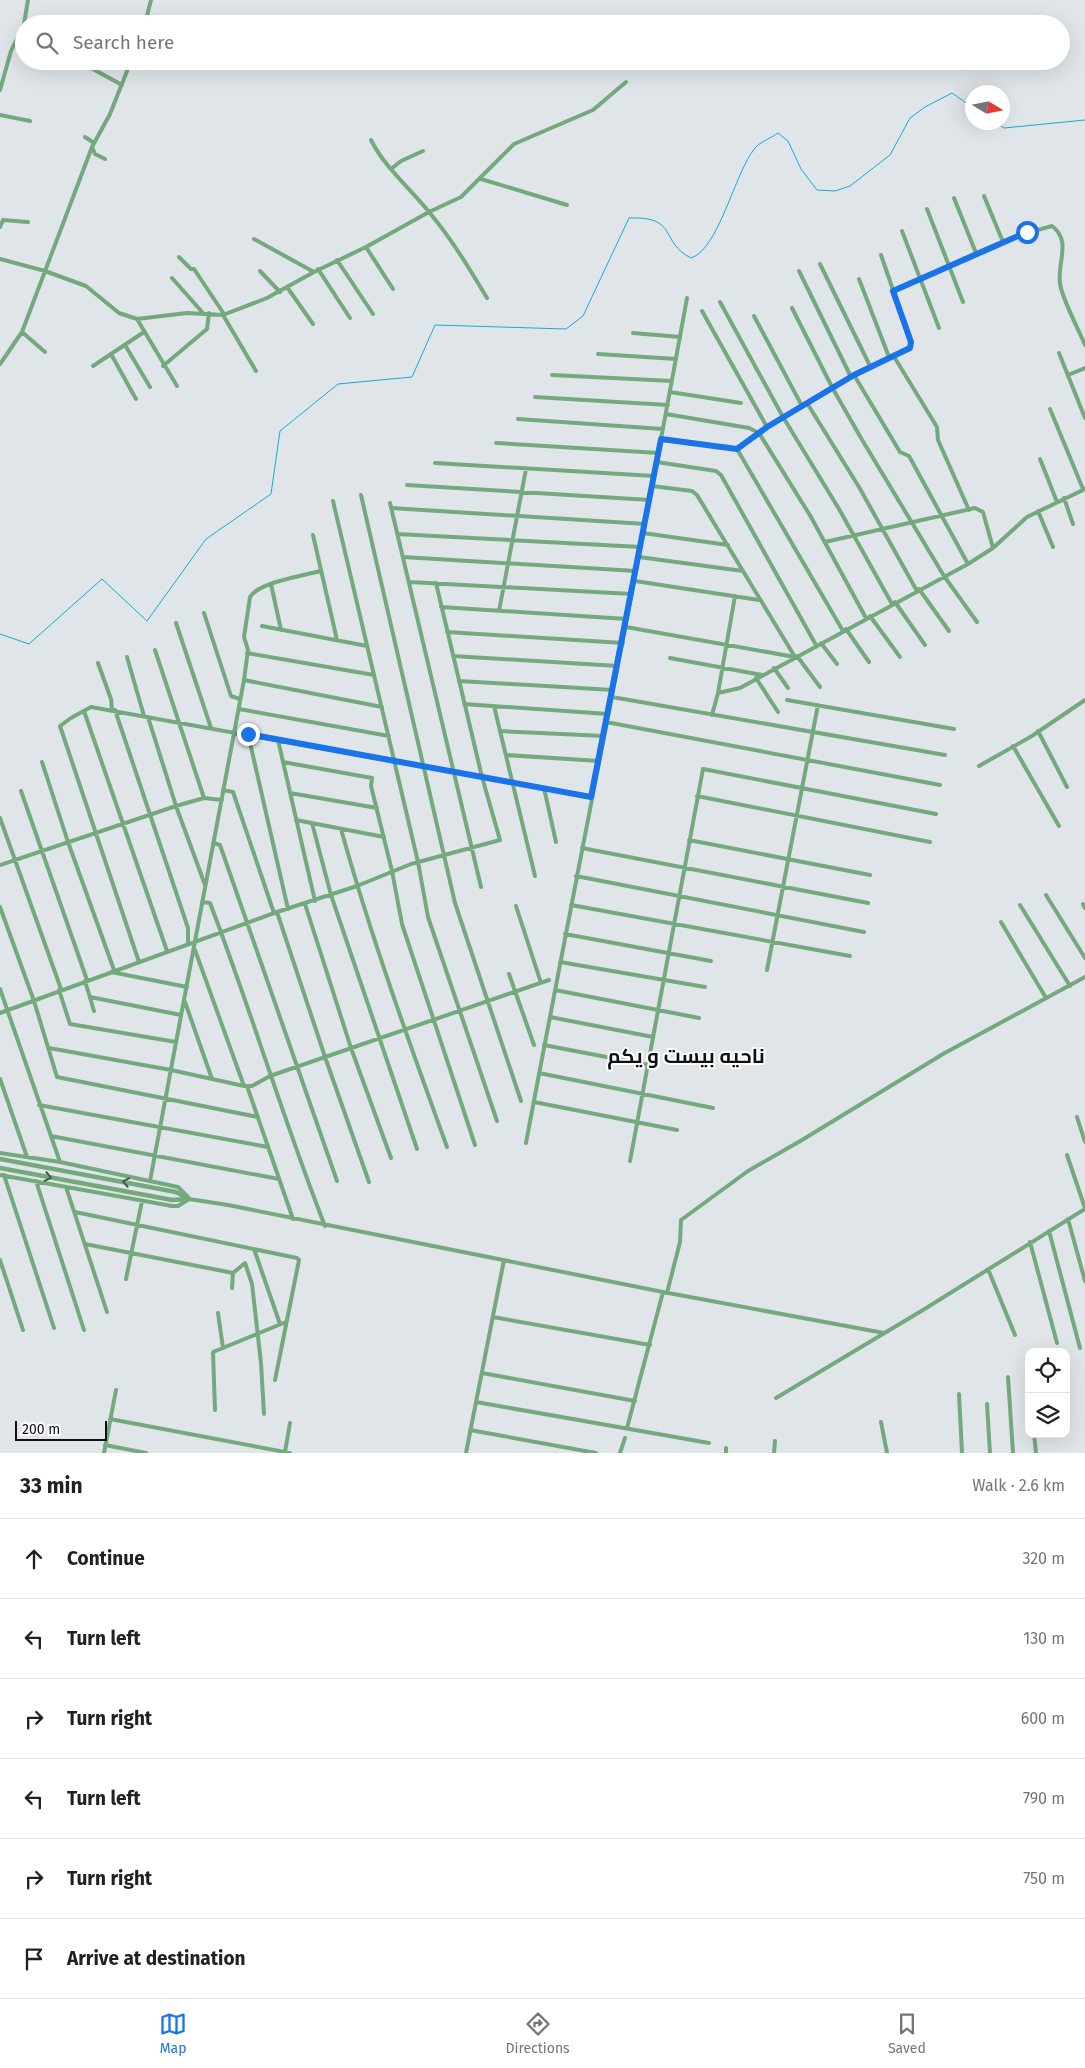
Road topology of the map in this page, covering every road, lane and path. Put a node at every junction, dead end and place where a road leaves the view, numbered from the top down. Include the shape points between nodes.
1 (28, 0) edge
2 (151, 0) edge
3 (26, 15) edge
4 (147, 15) edge
5 (15, 43) edge
6 (95, 70) edge
7 (128, 70) edge
8 (626, 82) dead end
9 (122, 85) junction
10 (0, 90) edge
11 (0, 114) edge
12 (30, 121) dead end
13 (85, 137) dead end
14 (371, 140) dead end
15 (93, 145) junction
16 (423, 151) dead end
17 (105, 159) dead end
18 (391, 169) junction
19 (481, 179) junction
20 (984, 196) dead end
21 (954, 198) dead end
22 (567, 205) dead end
23 (927, 209) dead end
24 (429, 212) junction
25 (28, 222) dead end
26 (0, 227) edge
27 (902, 230) dead end
28 (254, 239) dead end
29 (1003, 242) junction
30 (366, 247) junction
31 (976, 253) junction
32 (880, 255) dead end
33 (179, 257) dead end
34 (0, 259) edge
35 (338, 260) junction
36 (820, 264) dead end
37 (949, 266) junction
38 (45, 271) junction
39 (260, 271) dead end
40 (316, 271) junction
41 (798, 271) dead end
42 (172, 278) dead end
43 (859, 278) dead end
44 (921, 279) junction
45 (287, 287) junction
46 (392, 289) dead end
47 (893, 291) junction
48 (280, 292) junction
49 (487, 298) dead end
50 (687, 298) dead end
51 (720, 302) dead end
52 (963, 302) dead end
53 (792, 308) dead end
54 (702, 311) dead end
55 (203, 313) junction
56 (209, 313) junction
57 (224, 314) junction
58 (373, 314) dead end
59 (754, 316) dead end
60 (350, 318) dead end
61 (137, 319) junction
62 (313, 324) dead end
63 (940, 328) dead end
64 (22, 332) junction
65 (144, 332) junction
66 (633, 333) dead end
67 (680, 337) junction
68 (125, 344) junction
69 (1085, 344) edge
70 (45, 352) dead end
71 (111, 354) junction
72 (598, 354) dead end
73 (1059, 354) dead end
74 (891, 356) junction
75 (676, 359) junction
76 (0, 364) edge
77 (93, 366) dead end
78 (163, 366) junction
79 (870, 366) junction
80 (1085, 368) edge
81 (256, 371) dead end
82 (552, 375) dead end
83 (1068, 375) junction
84 (853, 376) junction
85 (672, 381) junction
86 (176, 386) dead end
87 (150, 387) dead end
88 (832, 389) junction
89 (670, 392) junction
90 (536, 397) dead end
91 (136, 399) dead end
92 (741, 403) dead end
93 (807, 403) junction
94 (668, 405) junction
95 (802, 406) junction
96 (1050, 409) dead end
97 (666, 414) junction
98 (783, 417) junction
99 (1085, 418) edge
100 (518, 419) dead end
101 (767, 427) junction
102 (663, 429) junction
103 (759, 432) junction
104 (661, 439) junction
105 (496, 443) dead end
106 (737, 449) junction
107 (659, 453) junction
108 (1040, 459) dead end
109 (657, 462) junction
110 (436, 463) dead end
111 (526, 469) junction
112 (654, 476) junction
113 (407, 485) dead end
114 (652, 486) junction
115 (1084, 489) edge
116 (522, 492) junction
117 (361, 494) dead end
118 (1064, 498) junction
119 (650, 500) junction
120 (333, 501) dead end
121 (1057, 502) junction
122 (390, 503) dead end
123 (392, 508) junction
124 (969, 510) junction
125 (1038, 511) junction
126 (517, 516) junction
127 (942, 516) junction
128 (913, 522) junction
129 (645, 524) junction
130 (1073, 524) dead end
131 (882, 529) junction
132 (644, 533) junction
133 (398, 534) junction
134 (313, 535) dead end
135 (854, 535) junction
136 (513, 540) junction
137 (825, 542) junction
138 (728, 545) junction
139 (641, 547) junction
140 (1053, 547) dead end
141 (993, 548) junction
142 (403, 557) junction
143 (639, 557) junction
144 (508, 564) junction
145 (968, 564) junction
146 (320, 571) junction
147 (636, 571) junction
148 (743, 571) junction
149 (944, 576) junction
150 (634, 581) junction
151 (409, 582) junction
152 (436, 583) junction
153 (271, 584) junction
154 (504, 587) junction
155 (918, 590) junction
156 (632, 594) junction
157 (735, 596) junction
158 (759, 600) junction
159 (893, 603) junction
160 (441, 607) junction
161 (499, 611) junction
162 (204, 613) dead end
163 (868, 617) junction
164 (627, 619) junction
165 (977, 622) dead end
166 (176, 623) dead end
167 (262, 626) dead end
168 (626, 627) junction
169 (281, 630) junction
170 (844, 630) junction
171 (949, 631) dead end
172 (447, 632) junction
173 (337, 640) junction
174 (623, 642) junction
175 (819, 644) junction
176 (726, 645) junction
177 (925, 645) dead end
178 (368, 646) junction
179 (155, 650) dead end
180 (247, 653) junction
181 (453, 656) junction
182 (796, 656) junction
183 (900, 656) dead end
184 (127, 657) dead end
185 (670, 658) dead end
186 (869, 662) dead end
187 (98, 663) dead end
188 (837, 664) dead end
189 (618, 666) junction
190 (722, 668) junction
191 (774, 668) junction
192 (374, 675) junction
193 (762, 675) junction
194 (756, 678) junction
195 (244, 680) junction
196 (459, 681) junction
197 (820, 687) dead end
198 (788, 688) dead end
199 (613, 690) junction
200 (718, 693) junction
201 (612, 698) junction
202 (240, 699) junction
203 (787, 700) dead end
204 (1085, 700) edge
205 (464, 704) junction
206 (818, 705) junction
207 (494, 706) junction
208 (382, 707) junction
209 (238, 709) junction
210 (84, 710) junction
211 (114, 710) junction
212 (778, 712) dead end
213 (608, 714) junction
214 (712, 715) junction
215 (146, 716) junction
216 (179, 722) junction
217 (606, 722) junction
218 (211, 728) junction
219 (954, 729) dead end
220 (500, 731) junction
221 (234, 732) junction
222 (812, 732) junction
223 (1038, 732) junction
224 (248, 734) junction
225 (389, 736) junction
226 (604, 736) junction
227 (278, 740) junction
228 (1013, 746) junction
229 (506, 755) junction
230 (944, 755) dead end
231 (807, 760) junction
232 (395, 761) junction
233 (599, 761) junction
234 (42, 762) dead end
235 (282, 762) junction
236 (423, 766) junction
237 (979, 766) dead end
238 (454, 772) junction
239 (482, 777) junction
240 (512, 782) junction
241 (940, 785) dead end
242 (1067, 787) dead end
243 (544, 788) junction
244 (802, 788) junction
245 (223, 790) junction
246 (21, 792) dead end
247 (290, 793) junction
248 (697, 796) junction
249 (591, 797) junction
250 (204, 798) junction
251 (222, 800) junction
252 (176, 806) junction
253 (377, 808) junction
254 (936, 814) dead end
255 (149, 816) junction
256 (797, 816) junction
257 (0, 818) edge
258 (296, 820) junction
259 (312, 823) junction
260 (124, 824) junction
261 (1059, 826) dead end
262 (341, 829) junction
263 (96, 833) junction
264 (384, 838) junction
265 (689, 840) junction
266 (68, 842) junction
267 (556, 842) dead end
268 (930, 842) dead end
269 (213, 843) junction
270 (472, 848) junction
271 (582, 848) junction
272 (42, 850) junction
273 (444, 855) junction
274 (788, 859) junction
275 (15, 860) junction
276 (418, 862) junction
277 (0, 865) edge
278 (684, 867) junction
279 (392, 871) junction
280 (870, 875) dead end
281 (535, 876) dead end
282 (576, 876) junction
283 (205, 886) junction
284 (357, 886) junction
285 (783, 886) junction
286 (481, 887) dead end
287 (331, 895) junction
288 (1046, 895) dead end
289 (679, 896) junction
290 (315, 901) junction
291 (202, 902) junction
292 (868, 903) dead end
293 (305, 904) junction
294 (571, 905) junction
295 (1020, 905) dead end
296 (516, 906) dead end
297 (0, 907) edge
298 (288, 909) junction
299 (275, 913) junction
300 (778, 915) junction
301 (248, 922) junction
302 (1001, 922) dead end
303 (674, 924) junction
304 (221, 932) junction
305 (864, 932) dead end
306 (565, 934) junction
307 (195, 941) junction
308 (772, 942) junction
309 (188, 944) junction
310 (195, 949) junction
311 (168, 951) junction
312 (668, 953) junction
313 (850, 956) dead end
314 (1085, 958) edge
315 (711, 961) dead end
316 (140, 962) junction
317 (560, 962) junction
318 (767, 970) dead end
319 (112, 971) junction
320 (510, 974) dead end
321 (1085, 977) edge
322 (86, 980) junction
323 (549, 980) dead end
324 (663, 980) junction
325 (541, 983) junction
326 (187, 986) junction
327 (1070, 986) junction
328 (705, 987) dead end
329 (0, 989) edge
330 (60, 990) junction
331 (555, 990) junction
332 (515, 992) junction
333 (90, 997) junction
334 (1046, 998) junction
335 (184, 999) junction
336 (34, 1001) junction
337 (488, 1001) junction
338 (8, 1010) junction
339 (658, 1010) junction
340 (94, 1011) dead end
341 (459, 1011) junction
342 (0, 1013) edge
343 (181, 1015) junction
344 (550, 1017) junction
345 (699, 1018) dead end
346 (433, 1020) junction
347 (405, 1030) junction
348 (653, 1037) junction
349 (379, 1038) junction
350 (176, 1042) junction
351 (544, 1045) junction
352 (534, 1046) dead end
353 (49, 1048) junction
354 (351, 1048) junction
355 (325, 1057) junction
356 (648, 1065) junction
357 (298, 1066) junction
358 (171, 1070) junction
359 (539, 1073) junction
360 (270, 1076) junction
361 (0, 1079) edge
362 (212, 1079) junction
363 (246, 1086) junction
364 (642, 1094) junction
365 (166, 1099) junction
366 (521, 1101) dead end
367 (534, 1102) junction
368 (40, 1105) junction
369 (713, 1108) dead end
370 (258, 1117) junction
371 (1077, 1118) dead end
372 (497, 1121) dead end
373 (637, 1122) junction
374 (160, 1128) junction
375 (677, 1130) dead end
376 (51, 1136) junction
377 (1085, 1142) edge
378 (526, 1143) dead end
379 (475, 1145) dead end
380 (268, 1147) junction
381 (447, 1147) dead end
382 (417, 1149) dead end
383 (0, 1152) edge
384 (1067, 1155) dead end
385 (155, 1156) junction
386 (27, 1157) junction
387 (391, 1158) dead end
388 (0, 1159) edge
389 (630, 1160) dead end
390 (60, 1162) junction
391 (0, 1168) edge
392 (2, 1175) edge
393 (279, 1179) junction
394 (337, 1180) dead end
395 (36, 1181) junction
396 (150, 1181) junction
397 (369, 1182) dead end
398 (66, 1187) junction
399 (189, 1199) junction
400 (142, 1201) junction
401 (1085, 1209) edge
402 (75, 1212) junction
403 (293, 1219) junction
404 (1068, 1219) junction
405 (137, 1224) junction
406 (325, 1226) junction
407 (1049, 1231) junction
408 (1030, 1242) junction
409 (85, 1244) junction
410 (254, 1249) junction
411 (131, 1252) junction
412 (0, 1260) edge
413 (504, 1260) junction
414 (988, 1269) junction
415 (232, 1274) junction
416 (126, 1279) dead end
417 (1085, 1281) edge
418 (232, 1288) dead end
419 (665, 1293) junction
420 (107, 1312) dead end
421 (218, 1313) dead end
422 (493, 1317) junction
423 (286, 1322) junction
424 (280, 1324) junction
425 (54, 1328) dead end
426 (23, 1330) dead end
427 (84, 1330) dead end
428 (884, 1333) junction
429 (257, 1334) junction
430 (1015, 1335) dead end
431 (1057, 1343) dead end
432 (650, 1345) junction
433 (223, 1348) junction
434 (1080, 1348) dead end
435 (482, 1373) junction
436 (1008, 1377) dead end
437 (275, 1380) dead end
438 (116, 1390) dead end
439 (959, 1394) dead end
440 (776, 1398) dead end
441 (635, 1401) junction
442 (476, 1402) junction
443 (987, 1404) dead end
444 (215, 1410) dead end
445 (264, 1414) dead end
446 (110, 1419) junction
447 (881, 1422) dead end
448 (290, 1423) dead end
449 (627, 1428) junction
450 (470, 1430) junction
451 (624, 1438) dead end
452 (1034, 1438) edge
453 (775, 1441) dead end
454 (709, 1443) dead end
455 (105, 1445) junction
456 (104, 1453) edge
457 (146, 1453) edge
458 (286, 1453) edge
459 (466, 1453) edge
460 (596, 1453) edge
461 (620, 1453) edge
462 (774, 1453) edge
463 (887, 1453) edge
464 (962, 1453) edge
465 (990, 1453) edge
466 (1012, 1453) edge
467 (1036, 1453) edge

1 - 3 street
2 - 4 street
5 - 10 street
6 - 9 street
7 - 9 street
8 - 19 street via 593,110 514,144
9 - 15 street
11 - 12 street
13 - 15 street
14 - 18 street
15 - 17 street via 95,154
15 - 38 street
16 - 18 street
18 - 24 street
19 - 22 street
19 - 24 street via 461,197
20 - 29 street
21 - 31 street
23 - 37 street
24 - 30 street
24 - 49 street via 454,244
25 - 26 street via 3,220
27 - 44 street
28 - 40 street
29 - 31 street
29 - 69 street via 1052,226 1061,232 1060,284
30 - 35 street
30 - 46 street
31 - 37 street
32 - 47 street
33 - 57 street via 194,269
34 - 38 street
35 - 40 street
35 - 58 street
36 - 79 street
37 - 44 street
37 - 52 street
38 - 61 street via 86,286 119,312
38 - 64 street
39 - 48 street
40 - 45 street
40 - 60 street
41 - 84 street
42 - 55 street
43 - 74 street
44 - 47 street
44 - 63 street
45 - 48 street
45 - 62 street
47 - 74 street via 911,342 910,348
48 - 57 street
50 - 67 street
51 - 98 street
53 - 88 street
54 - 101 street
55 - 56 street
55 - 61 street
56 - 57 street
56 - 78 street via 207,328
57 - 81 street
59 - 95 street
61 - 65 street
64 - 70 street
64 - 76 street
65 - 68 street
65 - 78 street
66 - 67 street
67 - 75 street
68 - 71 street
68 - 87 street
71 - 77 street
71 - 91 street
72 - 75 street
73 - 83 street
74 - 79 street
74 - 124 street via 937,426 938,440
75 - 85 street
78 - 86 street
79 - 84 street
80 - 83 street
82 - 85 street
83 - 99 street
84 - 88 street
84 - 127 street via 900,452 909,456
85 - 89 street
88 - 93 street
88 - 128 street
89 - 92 street
89 - 94 street
90 - 94 street
93 - 95 street
93 - 131 street
94 - 97 street
95 - 98 street
96 - 115 street
97 - 102 street
97 - 103 street
98 - 101 street
98 - 135 street
100 - 102 street
101 - 103 street
102 - 104 street
103 - 106 street
103 - 137 street
104 - 106 street
104 - 107 street
105 - 107 street
106 - 170 street
107 - 109 street
108 - 121 street
109 - 112 street
109 - 175 street via 719,472
110 - 111 street
111 - 112 street
111 - 116 street
112 - 114 street
113 - 116 street
114 - 119 street
114 - 138 street via 692,491
115 - 118 street
116 - 119 street
116 - 126 street
117 - 236 street
118 - 121 street
118 - 130 street
119 - 129 street
120 - 178 street
121 - 125 street
122 - 123 street
123 - 126 street
123 - 133 street
124 - 127 street
124 - 141 street via 975,508 983,512
125 - 140 street
125 - 141 street
126 - 129 street
126 - 136 street
127 - 128 street
127 - 145 street
128 - 131 street
128 - 149 street
129 - 132 street
131 - 135 street
131 - 155 street
132 - 138 street
132 - 139 street
133 - 136 street
133 - 142 street
134 - 146 street
135 - 137 street
135 - 159 street
136 - 139 street
136 - 144 street
137 - 163 street
138 - 148 street
139 - 143 street
141 - 145 street
142 - 144 street
142 - 151 street
143 - 147 street
143 - 148 street
144 - 147 street
144 - 154 street
145 - 149 street
146 - 153 street
146 - 173 street
147 - 150 street
148 - 158 street
149 - 155 street
149 - 165 street
150 - 156 street
150 - 157 street
151 - 152 street
151 - 238 street
152 - 154 street
152 - 160 street
153 - 169 street
153 - 180 street via 250,598 244,636
154 - 156 street
154 - 161 street
155 - 159 street
155 - 171 street
156 - 164 street
157 - 158 street
157 - 176 street
158 - 182 street
159 - 163 street
159 - 177 street
160 - 161 street
160 - 172 street
161 - 164 street
162 - 202 street via 231,696
163 - 170 street
163 - 183 street
164 - 168 street
166 - 218 street
167 - 169 street
168 - 174 street
168 - 176 street
169 - 173 street
170 - 175 street
170 - 186 street
172 - 174 street
172 - 181 street
173 - 178 street
174 - 189 street
175 - 182 street
175 - 188 street
176 - 182 street
176 - 190 street
178 - 192 street
179 - 216 street
180 - 192 street
180 - 195 street
181 - 189 street
181 - 196 street
182 - 191 street
182 - 197 street
184 - 215 street
185 - 190 street
187 - 211 street
189 - 199 street
190 - 193 street
190 - 200 street
191 - 193 street
191 - 198 street
192 - 208 street
193 - 194 street
194 - 200 street via 740,688
194 - 212 street
195 - 202 street
195 - 208 street
196 - 199 street
196 - 205 street
199 - 201 street
200 - 214 street
201 - 213 street
201 - 214 street
202 - 209 street
203 - 206 street
204 - 223 street
205 - 207 street
205 - 239 street
206 - 219 street
206 - 222 street
207 - 213 street
207 - 220 street
208 - 225 street
209 - 221 street
209 - 225 street
210 - 211 street via 91,706
210 - 260 street
210 - 263 street via 60,726
211 - 215 street
211 - 255 street
213 - 217 street
214 - 222 street
215 - 216 street
215 - 252 street
216 - 218 street
216 - 250 street
217 - 226 street
217 - 231 street
218 - 221 street
220 - 226 street
220 - 229 street
221 - 224 street
221 - 245 street
222 - 230 street
222 - 231 street
223 - 228 street
223 - 242 street
224 - 227 street
224 - 298 street
225 - 232 street
226 - 233 street
227 - 232 street
227 - 235 street
228 - 237 street
228 - 261 street
229 - 233 street
229 - 240 street
231 - 241 street
231 - 244 street
232 - 236 street
232 - 276 street
233 - 249 street
234 - 266 street
235 - 247 street
235 - 253 street via 372,778
236 - 238 street
236 - 273 street
238 - 239 street
238 - 270 street
239 - 240 street
239 - 270 street via 500,840
240 - 243 street
240 - 281 street
243 - 249 street
243 - 267 street
244 - 248 street via 703,769
244 - 254 street
244 - 256 street
245 - 251 street
245 - 299 street via 232,792
246 - 272 street
247 - 253 street
247 - 258 street
248 - 256 street
248 - 265 street
249 - 271 street
250 - 251 street
250 - 252 street
251 - 269 street
252 - 255 street
252 - 283 street
253 - 264 street
255 - 260 street
255 - 309 street via 188,928
256 - 268 street
256 - 274 street
257 - 275 street
258 - 259 street
258 - 290 street
259 - 262 street
259 - 287 street
260 - 263 street
260 - 311 street
262 - 264 street
262 - 284 street
263 - 266 street
263 - 316 street
264 - 279 street
265 - 274 street
265 - 278 street
266 - 272 street
266 - 319 street
269 - 283 street
269 - 301 street via 220,845
270 - 273 street
270 - 286 street
271 - 278 street
271 - 282 street
272 - 275 street
272 - 322 street
273 - 276 street
273 - 337 street via 455,903
274 - 280 street
274 - 285 street
275 - 277 street
275 - 330 street
276 - 279 street
276 - 341 street via 428,917
278 - 285 street
278 - 289 street
279 - 284 street
279 - 346 street via 402,924
282 - 289 street
282 - 294 street
283 - 291 street
284 - 287 street
284 - 347 street
285 - 292 street
285 - 300 street
287 - 290 street
287 - 349 street
288 - 314 street
289 - 300 street
289 - 303 street
290 - 293 street
291 - 304 street via 210,903
291 - 307 street
293 - 298 street
293 - 354 street
294 - 303 street
294 - 306 street
295 - 327 street
296 - 325 street
297 - 336 street
298 - 299 street
299 - 301 street
299 - 355 street
300 - 305 street
300 - 308 street
301 - 304 street
301 - 357 street
302 - 334 street
303 - 308 street
303 - 312 street
304 - 307 street
304 - 360 street
306 - 312 street
306 - 317 street
307 - 309 street
307 - 310 street
308 - 313 street
308 - 318 street
309 - 311 street
310 - 326 street
310 - 363 street
311 - 316 street
312 - 315 street
312 - 324 street
316 - 319 street
317 - 324 street
317 - 331 street
319 - 322 street
319 - 326 street
320 - 332 street
321 - 327 street
322 - 330 street
322 - 333 street
323 - 325 street
324 - 328 street
324 - 339 street
325 - 332 street
326 - 335 street
327 - 334 street
329 - 338 street
330 - 336 street
330 - 350 street via 70,1024
331 - 339 street
331 - 344 street
332 - 337 street
332 - 352 street
333 - 340 street
333 - 343 street
334 - 419 street via 943,1054 748,1171 702,1203 682,1220 680,1242
335 - 343 street
335 - 362 street
336 - 338 street
336 - 353 street
337 - 341 street
337 - 366 street
338 - 342 street
338 - 368 street
339 - 345 street
339 - 348 street
341 - 346 street
341 - 372 street
343 - 350 street
344 - 348 street
344 - 351 street
346 - 347 street
346 - 379 street
347 - 349 street
347 - 381 street
348 - 356 street
349 - 354 street
349 - 382 street
350 - 358 street
351 - 356 street
351 - 359 street
353 - 358 street
353 - 365 street via 57,1077
354 - 355 street
354 - 387 street
355 - 357 street
355 - 397 street
356 - 364 street
357 - 360 street
357 - 394 street
358 - 362 street
358 - 365 street
359 - 364 street
359 - 367 street
360 - 363 street
360 - 406 street
361 - 386 street
362 - 363 street
363 - 370 street
364 - 369 street
364 - 373 street
365 - 370 street
365 - 374 street
367 - 373 street
367 - 378 street
368 - 374 street
368 - 376 street
370 - 380 street
371 - 377 street
373 - 375 street
373 - 389 street
374 - 380 street
374 - 385 street
376 - 385 street
376 - 390 street
380 - 393 street
383 - 386 street
384 - 401 street
385 - 393 street
385 - 396 street
386 - 390 street
399 -> 388 street via 176,1192
390 - 396 street
391 -> 399 street via 172,1200
392 - 395 street
392 - 425 street
393 - 403 street
395 - 398 street
395 - 427 street
396 - 399 street via 178,1187
398 - 400 street
398 - 402 street
399 - 400 street via 174,1206
399 - 403 street
400 - 405 street
401 - 404 street
402 - 405 street
402 - 409 street
403 - 406 street
404 - 407 street
404 - 417 street
405 - 410 street
405 - 411 street
406 - 413 street
407 - 408 street
407 - 434 street
408 - 414 street
408 - 431 street
409 - 411 street
409 - 420 street
410 - 423 street via 299,1260
410 - 424 street
411 - 415 street
411 - 416 street
412 - 426 street
413 - 419 street
413 - 422 street
414 - 428 street
414 - 430 street
415 - 418 street
415 - 429 street via 247,1264
419 - 428 street
419 - 432 street
421 - 433 street
422 - 432 street
422 - 435 street
423 - 424 street
423 - 437 street
424 - 429 street
428 - 440 street
429 - 433 street
429 - 445 street
432 - 441 street
433 - 444 street via 211,1355
435 - 441 street
435 - 442 street
436 - 466 street
438 - 446 street
439 - 464 street
441 - 449 street
442 - 449 street
442 - 450 street
443 - 465 street
446 - 455 street
446 - 458 street
447 - 463 street
448 - 458 street
449 - 454 street
450 - 459 street
450 - 460 street
451 - 461 street
452 - 467 street
453 - 462 street
455 - 456 street
455 - 457 street

